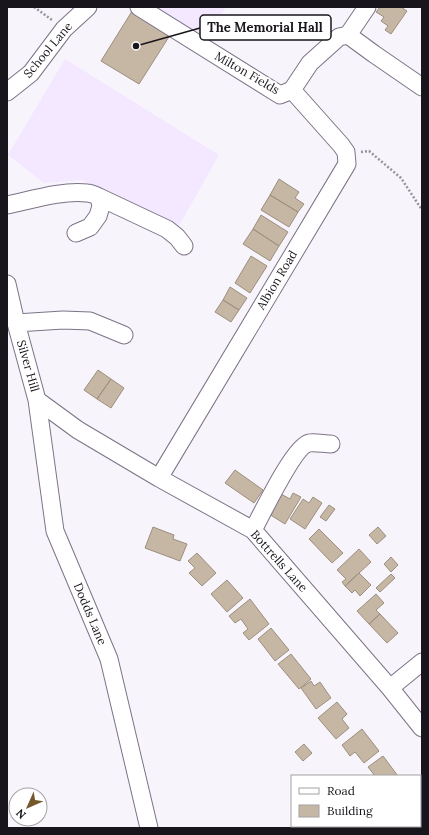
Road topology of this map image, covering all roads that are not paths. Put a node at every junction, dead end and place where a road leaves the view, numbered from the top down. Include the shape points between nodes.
1 (88, 7) edge
2 (139, 7) edge
3 (366, 7) edge
4 (348, 35) junction
5 (422, 87) edge
6 (292, 90) junction
7 (7, 92) edge
8 (99, 196) junction
9 (7, 205) edge
10 (76, 233) dead end
11 (184, 246) dead end
12 (7, 284) edge
13 (16, 323) junction
14 (124, 335) dead end
15 (37, 400) junction
16 (331, 444) dead end
17 (159, 478) junction
18 (253, 530) junction
19 (422, 662) edge
20 (390, 688) junction
21 (422, 728) edge
22 (149, 828) edge

1 - 7 street, School Lane via 64,28 31,73
2 - 6 street, Milton Fields via 280,95
3 - 4 street
4 - 5 street
4 - 6 street, Milton Fields via 338,37 310,64
6 - 17 street, Albion Road via 341,144 346,152 347,164
8 - 9 street via 77,192
8 - 10 street via 101,206 98,216 90,227
8 - 11 street via 167,229
12 - 13 street, Silver Hill
13 - 14 street via 90,321
13 - 15 street, Silver Hill
15 - 17 street, Bottrells Lane via 78,430
15 - 22 street, Dodds Lane via 55,531 109,659
16 - 18 street via 309,443 302,447 289,464
17 - 18 street, Bottrells Lane
18 - 20 street, Bottrells Lane
19 - 20 street
20 - 21 street, Bottrells Lane

